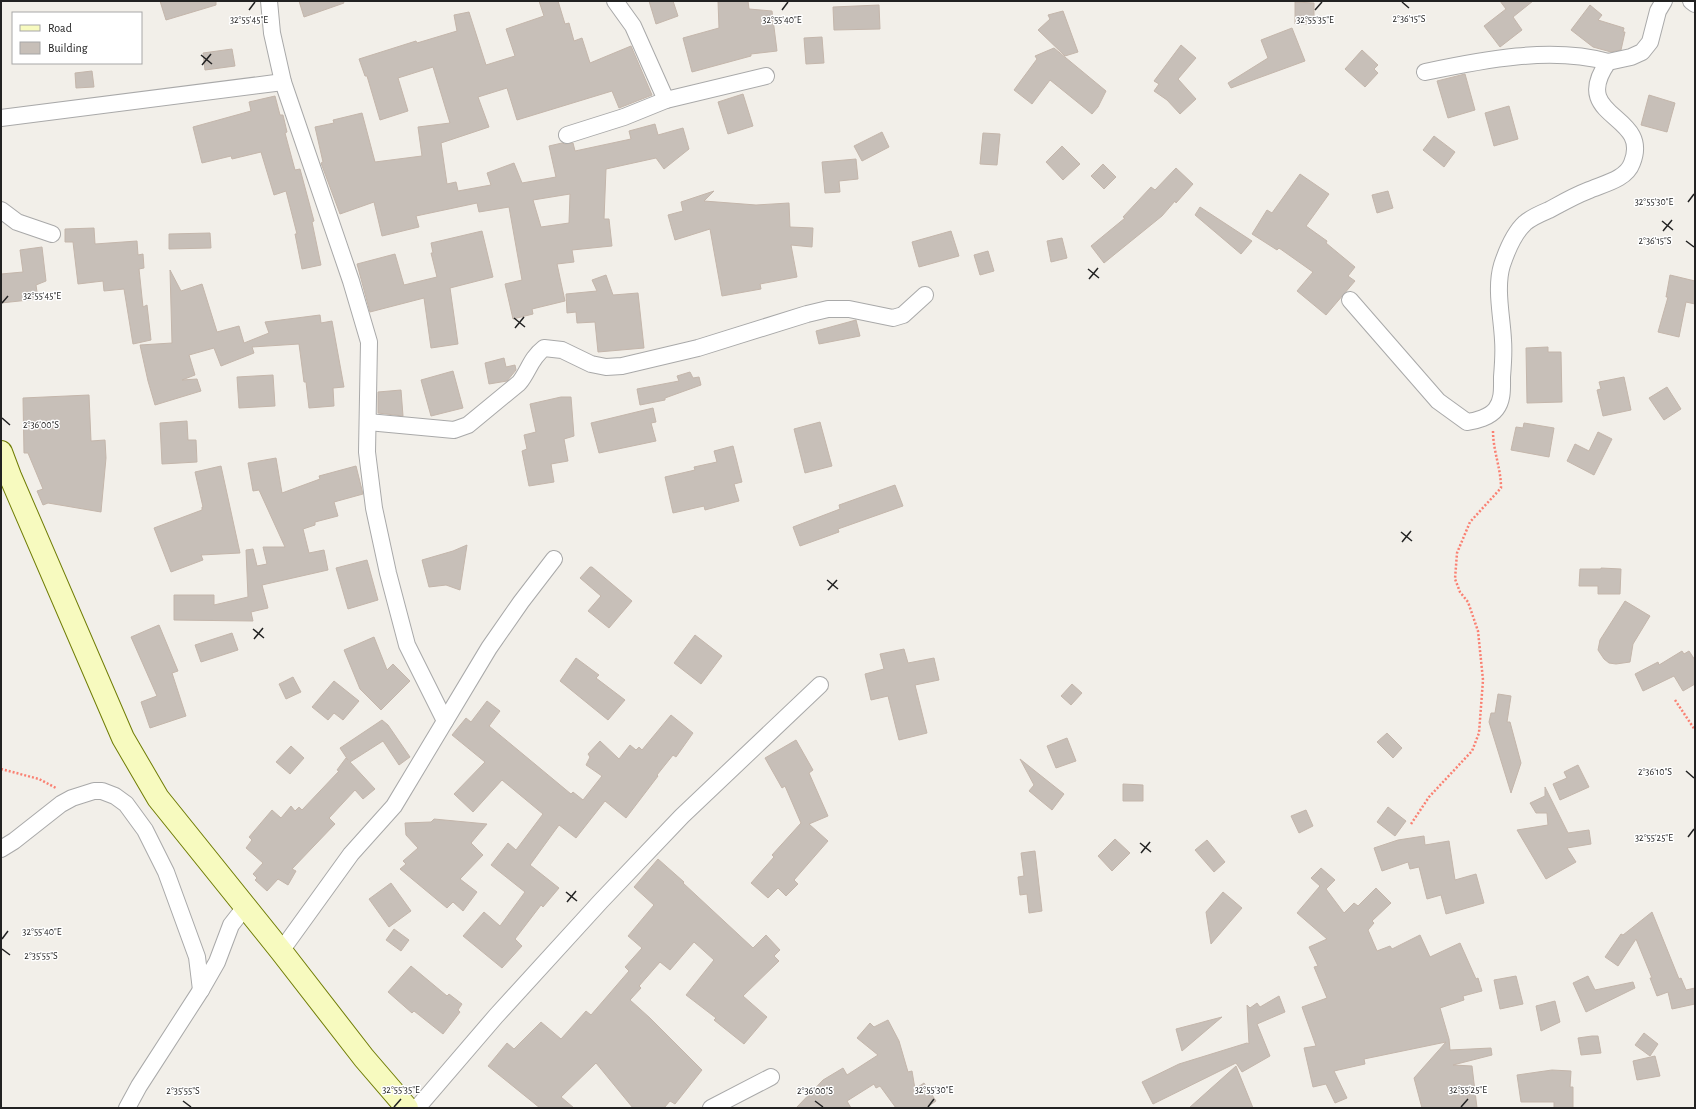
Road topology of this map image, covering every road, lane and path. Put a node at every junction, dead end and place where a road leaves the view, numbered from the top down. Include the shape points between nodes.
1 (269, 1) edge
2 (615, 1) edge
3 (1664, 1) edge
4 (1692, 1) edge
5 (1695, 4) edge
6 (1608, 62) junction
7 (1425, 72) dead end
8 (766, 76) dead end
9 (283, 82) junction
10 (666, 100) junction
11 (1, 118) edge
12 (567, 135) dead end
13 (1, 210) edge
14 (52, 234) dead end
15 (925, 295) dead end
16 (1350, 300) dead end
17 (1492, 412) junction
18 (368, 422) junction
19 (1, 452) edge
20 (554, 558) dead end
21 (820, 685) dead end
22 (1675, 700) dead end
23 (446, 721) junction
24 (1695, 730) edge
25 (1, 769) edge
26 (72, 798) junction
27 (1411, 824) dead end
28 (1, 849) edge
29 (245, 907) junction
30 (281, 951) junction
31 (201, 990) junction
32 (771, 1077) dead end
33 (127, 1108) edge
34 (407, 1108) edge
35 (417, 1108) edge
36 (711, 1108) edge

1 - 9 street via 272,33
2 - 10 street via 633,26
3 - 6 street via 1658,12 1650,42 1642,52
4 - 5 street
6 - 7 street via 1589,57 1529,56 1471,62
6 - 17 street via 1600,75 1597,87 1598,100 1629,129 1635,146 1632,164 1621,176 1526,222 1509,247 1501,267 1499,296 1503,341 1501,401
8 - 10 street
9 - 11 street
9 - 18 street via 351,280 369,342
10 - 12 street via 624,117
13 - 14 street via 17,222
15 - 18 street via 903,315 893,318 849,309 828,309 698,348 622,366 598,366 562,350 544,348 534,357 519,383 468,426 454,430
16 - 17 street via 1438,401 1467,422 1478,421
17 - 27 path via 1493,444 1501,474 1501,488 1470,522 1458,553 1455,579 1460,592 1468,602 1478,631 1483,680 1479,733 1472,751 1428,797
18 - 23 street via 367,452 374,508 388,573 407,645
19 - 29 street via 122,738 158,798
20 - 23 street via 488,648
21 - 35 street via 682,816 611,890 496,1016
22 - 24 path
23 - 30 street via 394,806 351,854
25 - 26 path via 39,779
26 - 28 street
26 - 31 street via 94,791 114,796 126,804 145,830 166,872 185,922 197,957
29 - 30 street
29 - 31 street via 231,925 217,962
30 - 34 street via 364,1058
31 - 33 street
32 - 36 street

